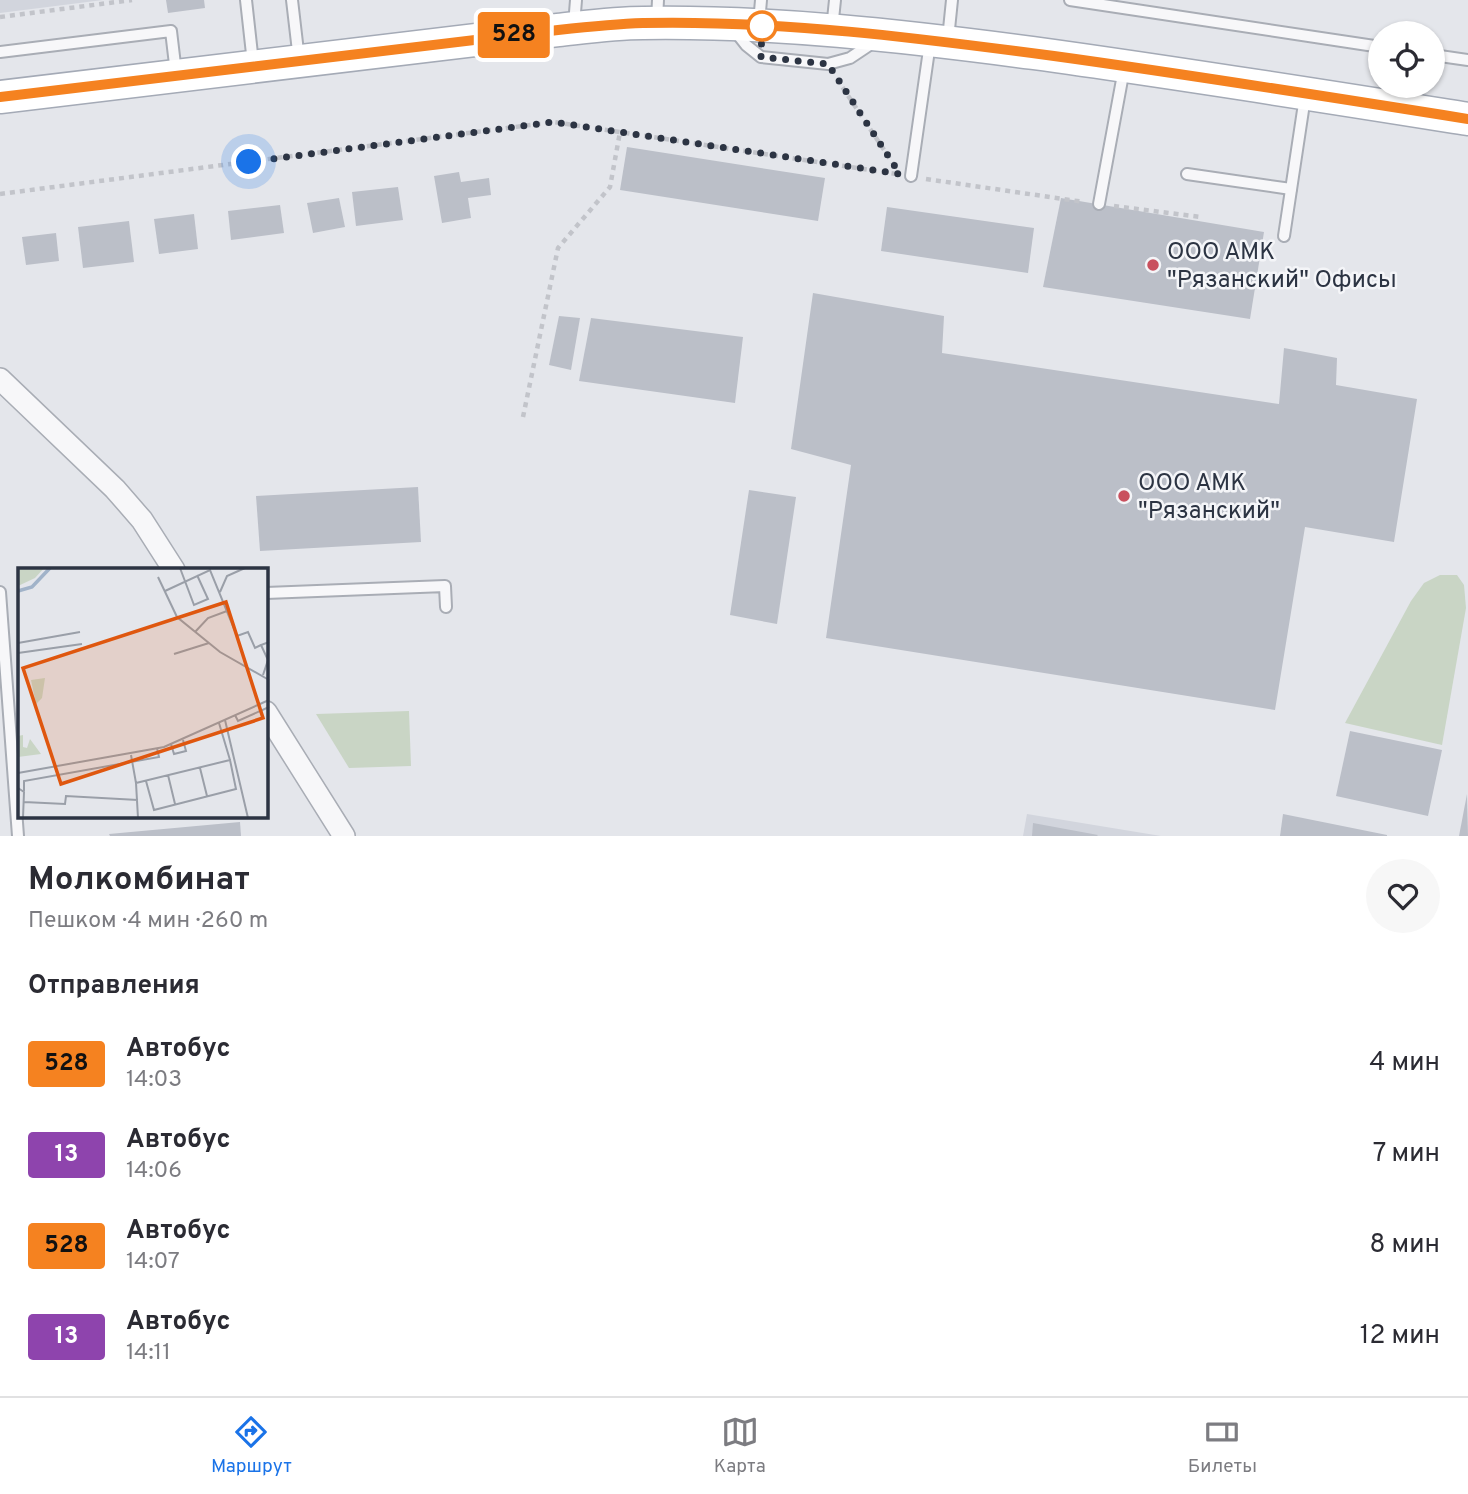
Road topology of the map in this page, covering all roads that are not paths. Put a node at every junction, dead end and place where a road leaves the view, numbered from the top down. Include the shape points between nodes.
1 (246, 0) edge
2 (292, 0) edge
3 (835, 0) edge
4 (953, 0) edge
5 (1070, 0) edge
6 (658, 11) edge
7 (575, 14) edge
8 (750, 17) edge
9 (832, 31) junction
10 (884, 35) junction
11 (939, 41) junction
12 (1368, 45) edge
13 (0, 52) edge
14 (1445, 57) edge
15 (1468, 60) edge
16 (299, 61) junction
17 (254, 66) junction
18 (1125, 66) junction
19 (176, 75) junction
20 (1305, 94) junction
21 (0, 97) edge
22 (1468, 119) edge
23 (1187, 174) dead end
24 (911, 176) road end
25 (1291, 189) junction
26 (1099, 204) road end
27 (1284, 236) dead end
28 (0, 379) edge
29 (173, 568) edge
30 (0, 592) edge
31 (268, 593) edge
32 (446, 607) dead end
33 (268, 715) edge
34 (17, 775) edge
35 (18, 836) edge
36 (344, 836) edge

1 - 17 lane
2 - 16 lane
3 - 9 lane
4 - 11 lane
5 - 12 lane
6 - 7 main road
6 - 8 main road
7 - 16 main road
8 - 9 main road
8 - 10 lane via 746,45 761,57 828,64 850,58
9 - 10 main road
10 - 11 main road
11 - 18 main road
11 - 24 lane
13 - 19 lane via 171,31
14 - 15 lane
16 - 17 main road
17 - 19 main road
18 - 20 main road
18 - 26 lane
19 - 21 main road
20 - 22 main road
20 - 25 lane
23 - 25 lane
25 - 27 lane
28 - 29 street via 115,489 142,520
30 - 34 lane
31 - 32 lane via 445,586
33 - 36 street
34 - 35 lane

